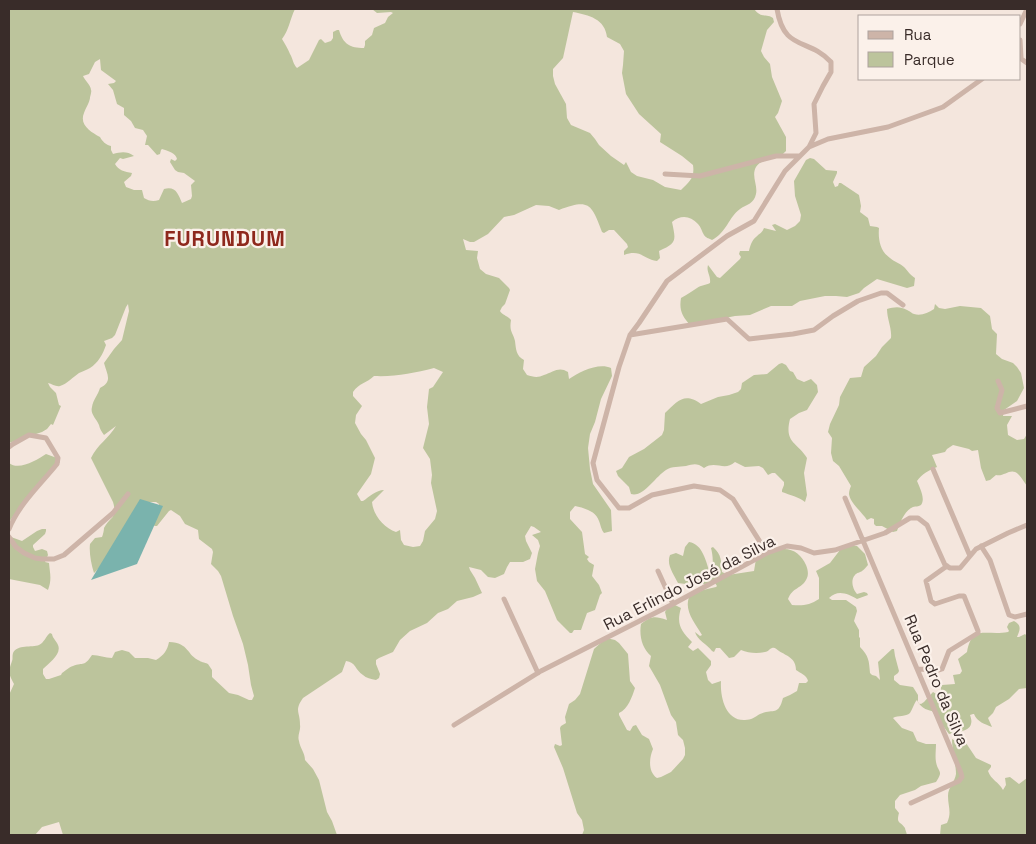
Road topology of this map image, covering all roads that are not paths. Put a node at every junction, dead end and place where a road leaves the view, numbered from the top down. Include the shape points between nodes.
1 (777, 9) edge
2 (1027, 9) edge
3 (1021, 22) edge
4 (981, 80) edge
5 (810, 147) junction
6 (800, 156) junction
7 (665, 174) dead end
8 (903, 305) dead end
9 (630, 335) junction
10 (998, 381) dead end
11 (1027, 406) edge
12 (9, 447) edge
13 (933, 469) dead end
14 (128, 494) dead end
15 (845, 498) dead end
16 (1027, 526) edge
17 (9, 528) edge
18 (9, 537) edge
19 (864, 541) junction
20 (981, 546) junction
21 (767, 553) junction
22 (970, 556) junction
23 (947, 566) junction
24 (658, 571) dead end
25 (504, 599) dead end
26 (673, 604) junction
27 (1027, 614) edge
28 (918, 669) junction
29 (538, 673) junction
30 (454, 725) dead end
31 (911, 803) dead end

1 - 5 street via 785,33 795,42 820,52 831,62 831,72 814,104 816,134
2 - 3 street
4 - 5 street via 943,107
5 - 6 street
6 - 7 street via 776,156 700,176
6 - 9 street via 785,171 754,221 727,236 667,281
8 - 9 street via 887,293 881,293 858,301 814,330 749,339 727,319
9 - 21 street via 593,463 597,480 619,508 629,508 652,495 694,486 720,490 733,499
10 - 11 street via 1002,390 997,408 1000,413
12 - 17 street via 29,435 46,438 58,458 57,464
13 - 22 street
14 - 18 street via 113,513 64,555 54,559 42,560 24,553
15 - 19 street, Rua Pedro da Silva
16 - 20 street
19 - 21 street, Rua Erlindo José da Silva via 814,553 787,546
19 - 23 street, Rua Erlindo José da Silva via 910,518 918,518 927,525
19 - 28 street, Rua Pedro da Silva
20 - 22 street
20 - 27 street via 990,560 1010,615
21 - 26 street, Rua Erlindo José da Silva
22 - 23 street via 960,568
23 - 28 street via 926,580 931,601 935,604 964,596 978,634 950,651 942,669
24 - 26 street
25 - 29 street
26 - 29 street, Rua Erlindo José da Silva
28 - 31 street, Rua Pedro da Silva via 962,777 956,784
29 - 30 street, Rua Erlindo José da Silva

